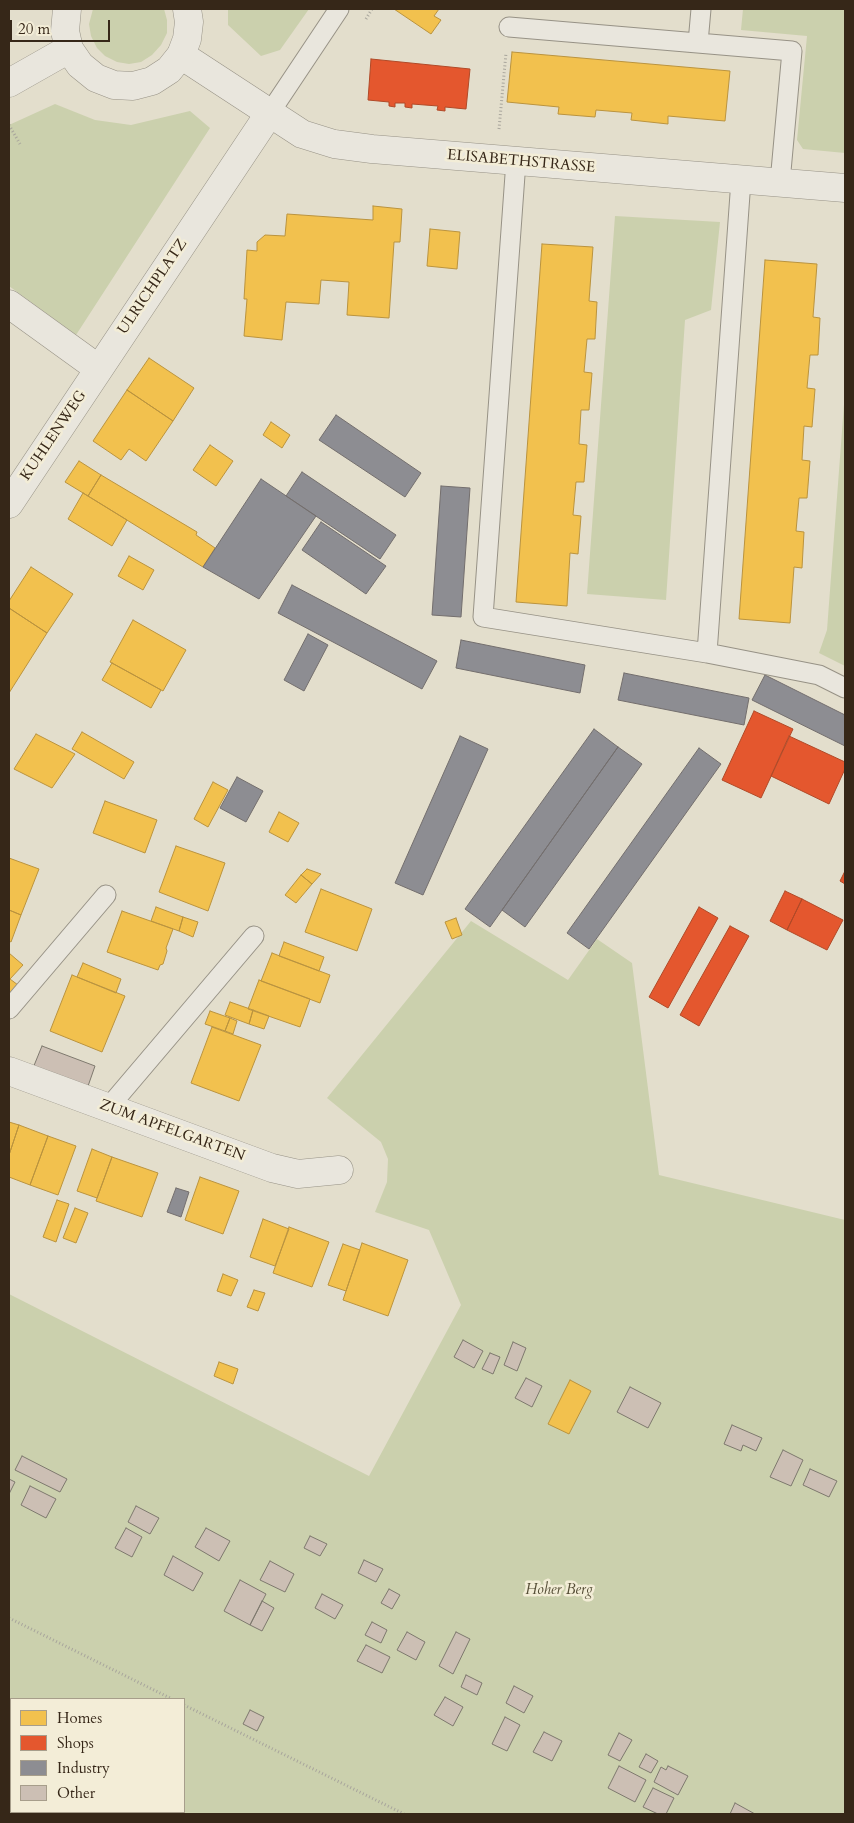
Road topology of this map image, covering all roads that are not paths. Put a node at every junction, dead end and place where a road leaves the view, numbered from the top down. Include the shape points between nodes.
1 (67, 9) edge
2 (186, 9) edge
3 (339, 9) edge
4 (701, 9) edge
5 (509, 28) road end
6 (698, 44) junction
7 (69, 49) junction
8 (181, 54) junction
9 (9, 83) edge
10 (270, 114) junction
11 (516, 161) junction
12 (741, 180) junction
13 (780, 182) junction
14 (845, 188) edge
15 (9, 304) edge
16 (99, 368) junction
17 (9, 504) edge
18 (707, 653) junction
19 (845, 688) edge
20 (106, 895) dead end
21 (254, 936) dead end
22 (9, 1009) edge
23 (9, 1071) edge
24 (108, 1108) junction
25 (338, 1170) dead end

1 - 7 street via 65,31
2 - 8 street via 189,22
3 - 10 lane, ULRICHPLATZ
4 - 6 lane
5 - 6 lane
6 - 13 lane via 792,51
7 - 8 street via 80,65 96,78 114,85 133,86 152,81 169,70
7 - 9 street
8 - 10 street
10 - 11 street, ELISABETHSTRASSE via 302,134 334,144
10 - 16 street, ULRICHPLATZ
11 - 12 street, ELISABETHSTRASSE
11 - 18 lane via 483,617
12 - 13 street, ELISABETHSTRASSE
12 - 18 lane
13 - 14 street, ELISABETHSTRASSE
15 - 16 street
16 - 17 street, KUHLENWEG
18 - 19 lane via 819,675
20 - 22 lane
21 - 24 lane
23 - 24 street, ZUM APFELGARTEN
24 - 25 street, ZUM APFELGARTEN via 272,1168 298,1174

